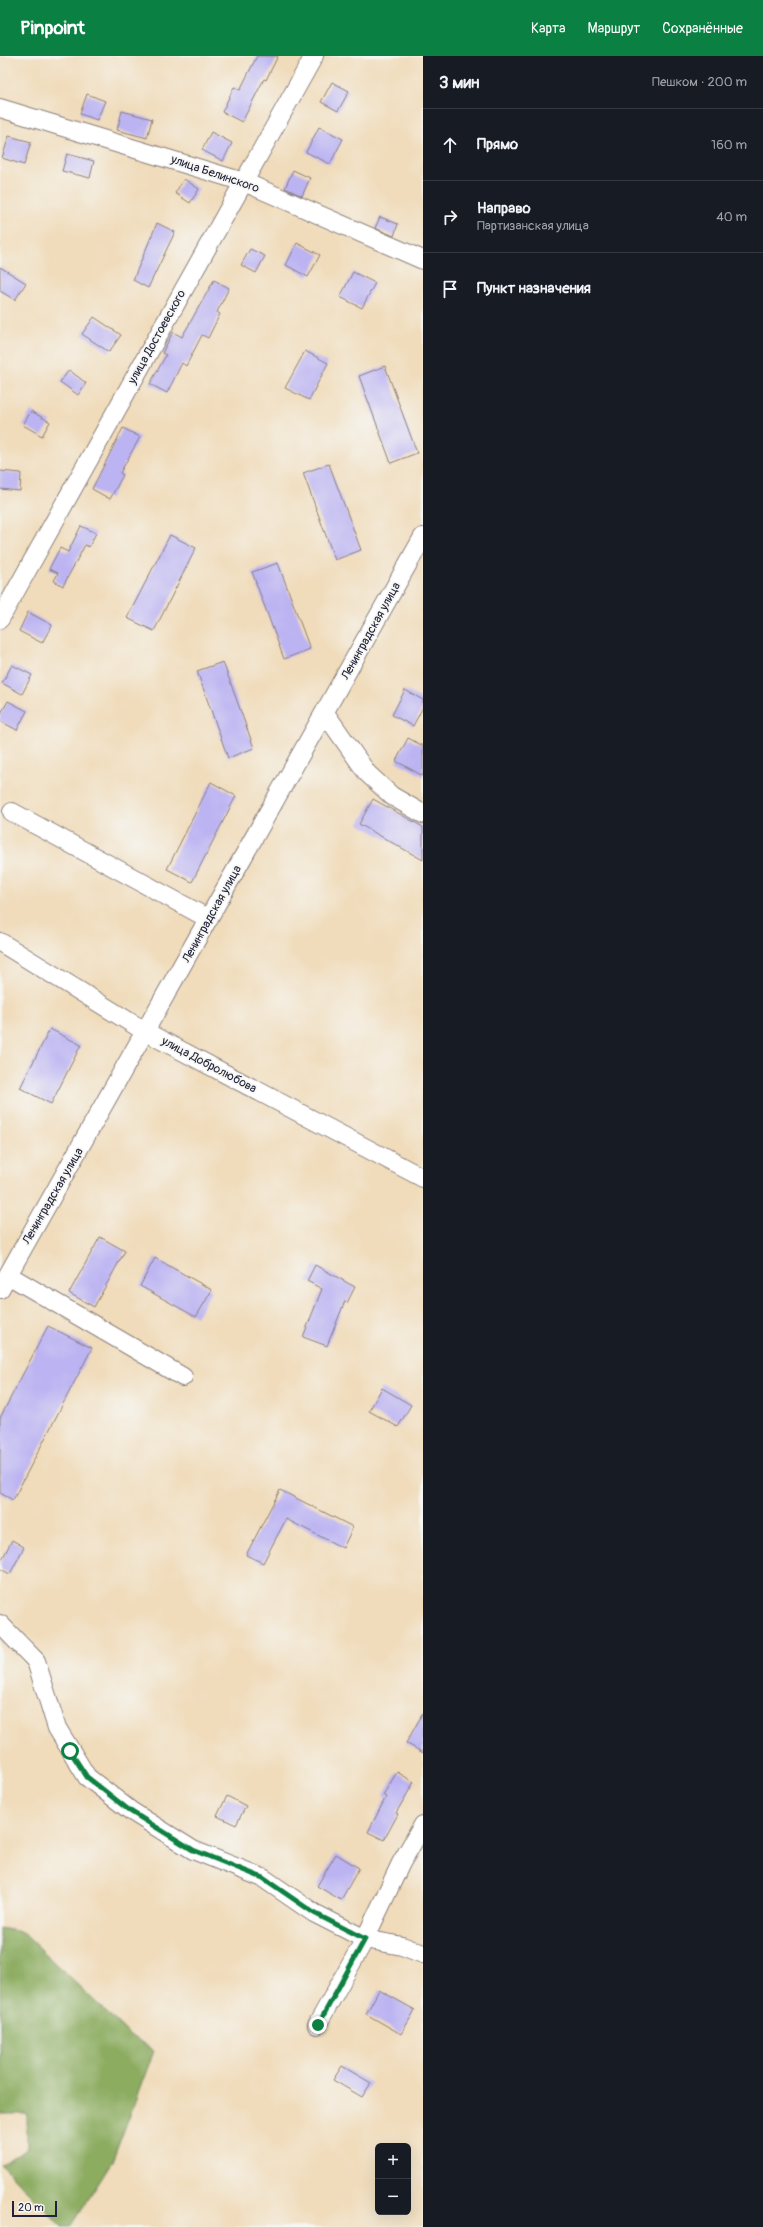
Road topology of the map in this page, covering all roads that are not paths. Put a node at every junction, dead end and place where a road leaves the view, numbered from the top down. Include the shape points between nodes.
1 (314, 56) edge
2 (0, 108) edge
3 (244, 182) junction
4 (423, 260) edge
5 (423, 537) edge
6 (0, 619) edge
7 (325, 713) junction
8 (12, 812) dead end
9 (423, 814) edge
10 (209, 919) junction
11 (0, 942) edge
12 (146, 1032) junction
13 (423, 1178) edge
14 (4, 1282) edge
15 (183, 1378) dead end
16 (0, 1624) edge
17 (423, 1825) edge
18 (365, 1939) junction
19 (423, 1954) edge
20 (318, 2025) dead end

1 - 3 street, улица Достоевского
2 - 3 street, улица Белинского
3 - 4 street, улица Белинского
3 - 6 street, улица Достоевского
5 - 7 street, Ленинградская улица
7 - 9 street via 367,773 392,796
7 - 10 street, Ленинградская улица
8 - 10 street
10 - 12 street, Ленинградская улица
11 - 12 street, улица Добролюбова
12 - 13 street, улица Добролюбова
12 - 14 street, Ленинградская улица
14 - 15 street
16 - 18 street via 36,1661 57,1728 87,1777 130,1811 193,1850 263,1878 314,1913
17 - 18 street via 401,1862
18 - 19 street via 402,1946
18 - 20 street

